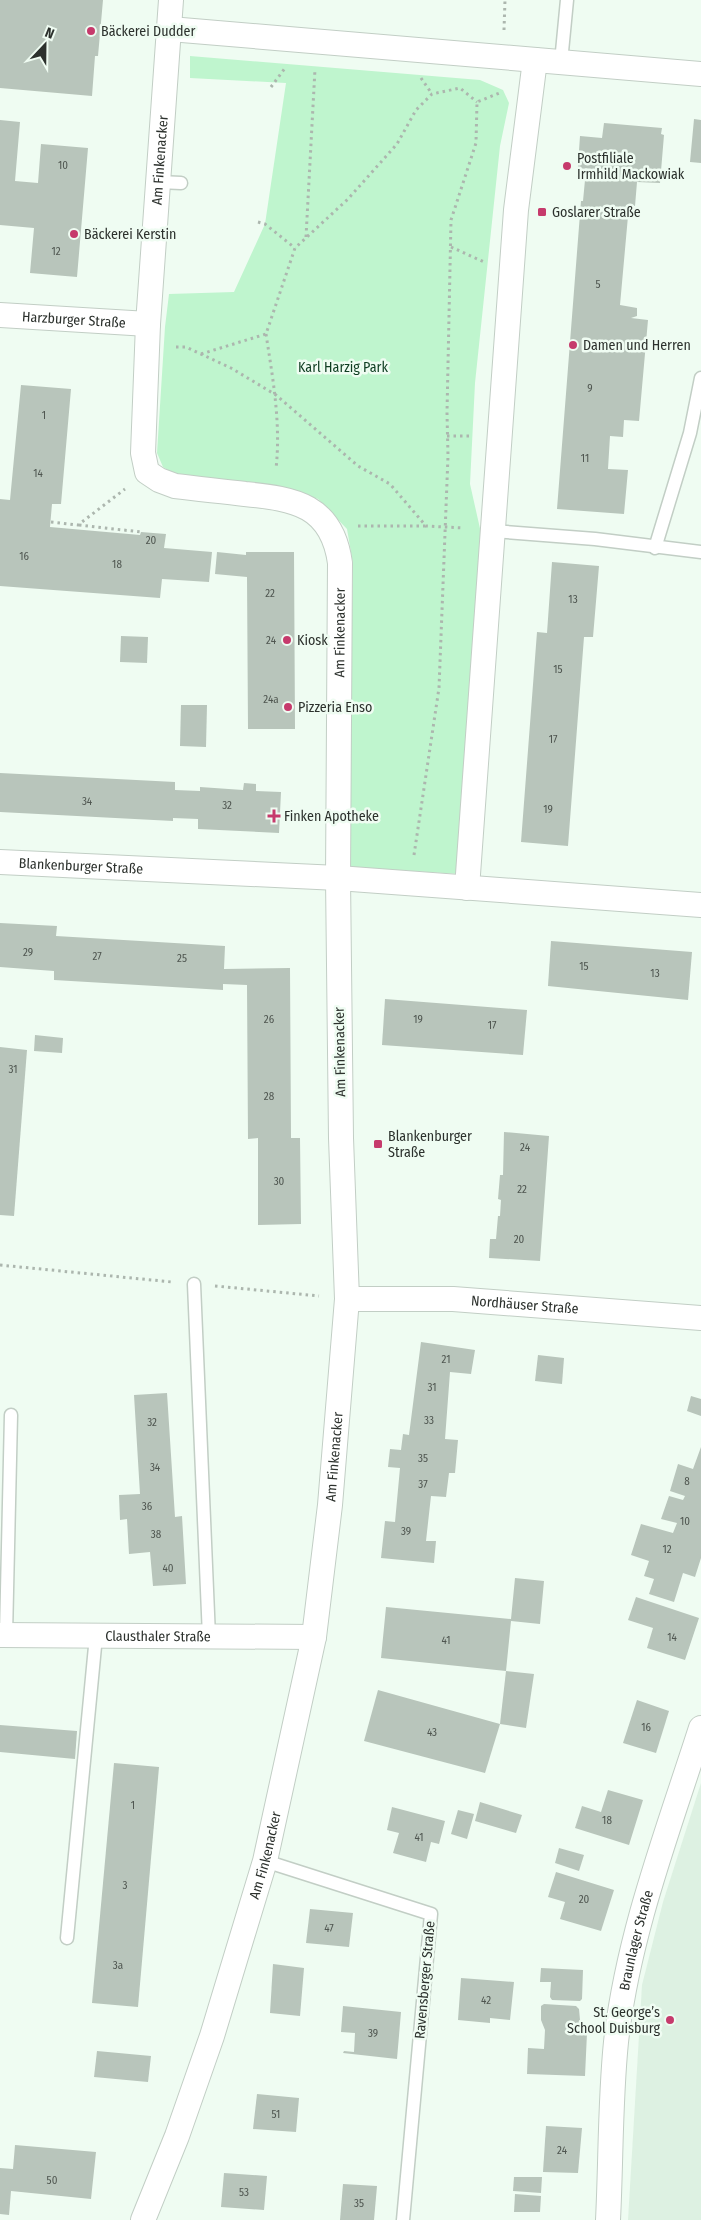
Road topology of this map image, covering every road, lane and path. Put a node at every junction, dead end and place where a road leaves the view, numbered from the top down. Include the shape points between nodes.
1 (171, 0) edge
2 (567, 0) edge
3 (170, 29) junction
4 (317, 43) junction
5 (561, 62) junction
6 (534, 70) junction
7 (701, 74) edge
8 (477, 102) junction
9 (258, 222) dead end
10 (306, 238) junction
11 (451, 247) junction
12 (295, 248) junction
13 (512, 275) junction
14 (0, 314) edge
15 (266, 334) junction
16 (148, 336) junction
17 (201, 354) junction
18 (701, 378) edge
19 (276, 395) junction
20 (147, 472) junction
21 (273, 497) junction
22 (51, 522) dead end
23 (78, 525) junction
24 (327, 526) junction
25 (426, 526) junction
26 (446, 526) junction
27 (493, 531) junction
28 (141, 532) dead end
29 (655, 548) junction
30 (701, 552) edge
31 (0, 862) edge
32 (338, 878) junction
33 (412, 884) junction
34 (466, 888) junction
35 (701, 904) edge
36 (194, 1284) dead end
37 (346, 1299) junction
38 (701, 1318) edge
39 (11, 1415) dead end
40 (3, 1635) edge
41 (96, 1636) junction
42 (209, 1637) junction
43 (314, 1637) junction
44 (701, 1728) edge
45 (265, 1861) junction
46 (67, 1938) dead end
47 (143, 2220) edge
48 (403, 2220) edge
49 (608, 2220) edge

1 - 3 street, Am Finkenacker
2 - 5 lane
3 - 4 street
3 - 16 street, Am Finkenacker via 170,182
4 - 6 street
4 - 10 path
5 - 6 street
5 - 7 street
6 - 8 path
6 - 13 street via 516,210
8 - 10 path via 460,88 432,94 416,110 384,158 348,199
8 - 11 path via 476,143 451,220
9 - 12 path
10 - 12 path
11 - 13 path
11 - 26 path
12 - 15 path
13 - 27 street
14 - 16 street, Harzburger Straße
15 - 17 path
15 - 19 path
16 - 17 path
16 - 20 street, Am Finkenacker via 143,453
17 - 19 path
18 - 29 lane via 690,433
19 - 21 path via 280,440
19 - 25 path via 358,466 390,484
20 - 21 street, Am Finkenacker via 175,486
20 - 23 path
21 - 24 street, Am Finkenacker via 308,508
22 - 23 path
23 - 28 path
24 - 25 path
24 - 32 street, Am Finkenacker via 337,544 340,563
25 - 26 path
26 - 33 path via 439,688
27 - 29 lane via 595,539
27 - 34 street
29 - 30 lane
31 - 32 street, Blankenburger Straße
32 - 33 street, Blankenburger Straße
32 - 37 street, Am Finkenacker
33 - 34 street, Blankenburger Straße
34 - 35 street, Blankenburger Straße
36 - 42 lane
37 - 38 street, Nordhäuser Straße via 453,1299
37 - 43 street, Am Finkenacker via 330,1505
39 - 40 lane
40 - 41 street, Clausthaler Straße
41 - 42 street, Clausthaler Straße
41 - 46 lane
42 - 43 street, Clausthaler Straße
43 - 45 street, Am Finkenacker
44 - 49 street, Braunlager Straße via 630,1962 616,2042
45 - 47 street, Am Finkenacker via 212,2036
45 - 48 lane, Ravensberger Straße via 431,1914

